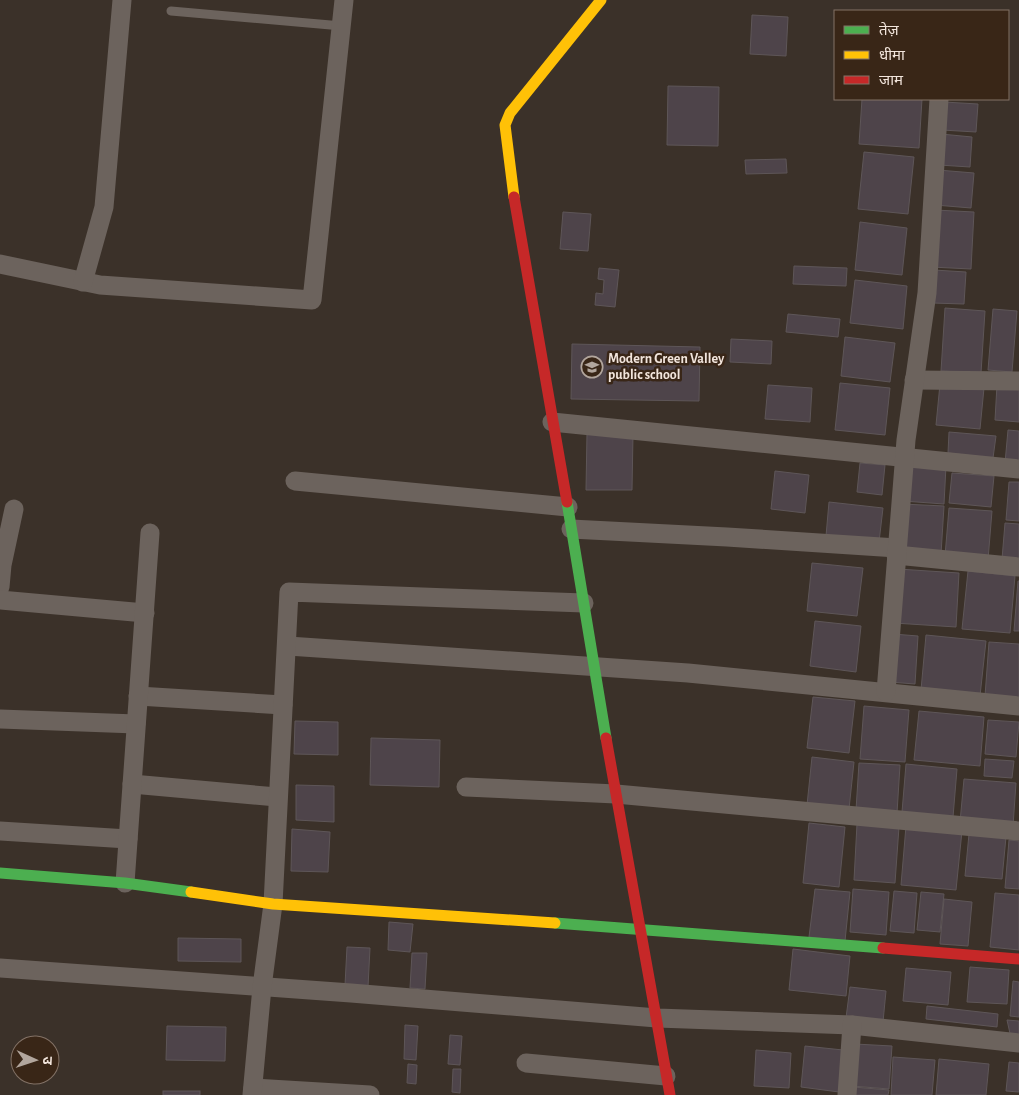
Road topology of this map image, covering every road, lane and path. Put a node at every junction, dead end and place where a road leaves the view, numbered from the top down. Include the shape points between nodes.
1 (122, 0) edge
2 (344, 0) edge
3 (601, 0) edge
4 (171, 11) dead end
5 (342, 26) junction
6 (940, 100) edge
7 (0, 264) edge
8 (83, 282) junction
9 (914, 380) junction
10 (1019, 381) edge
11 (552, 422) junction
12 (904, 457) junction
13 (1019, 469) edge
14 (295, 481) dead end
15 (568, 507) junction
16 (14, 509) dead end
17 (571, 529) junction
18 (150, 533) dead end
19 (896, 552) junction
20 (1, 565) edge
21 (1019, 567) edge
22 (0, 587) edge
23 (0, 600) edge
24 (584, 603) junction
25 (145, 613) junction
26 (288, 646) junction
27 (593, 668) junction
28 (886, 692) junction
29 (138, 696) junction
30 (284, 705) junction
31 (1019, 706) edge
32 (0, 719) edge
33 (136, 724) junction
34 (132, 784) junction
35 (466, 787) dead end
36 (616, 794) junction
37 (278, 796) junction
38 (0, 831) edge
39 (1019, 831) edge
40 (128, 838) junction
41 (0, 873) edge
42 (125, 883) junction
43 (273, 904) junction
44 (641, 928) junction
45 (1019, 959) edge
46 (0, 968) edge
47 (262, 987) junction
48 (657, 1018) junction
49 (852, 1025) junction
50 (1019, 1043) edge
51 (526, 1064) dead end
52 (666, 1076) junction
53 (252, 1092) edge
54 (370, 1095) edge
55 (670, 1095) edge
56 (847, 1095) edge

1 - 8 street via 105,197
2 - 5 street
3 - 11 street via 510,112 505,125 517,221
4 - 5 lane
5 - 8 street via 312,300
6 - 9 street via 926,293
7 - 8 street
9 - 10 street
9 - 12 street
11 - 12 street
11 - 15 street
12 - 13 street
12 - 19 street
14 - 15 street
15 - 17 street
16 - 20 street
17 - 19 street via 727,536
17 - 24 street
18 - 25 street
19 - 21 street
19 - 28 street
20 - 22 street
23 - 25 street
24 - 26 street via 289,592
24 - 27 street
25 - 29 street
26 - 27 street
26 - 30 street
27 - 28 street via 688,673
27 - 36 street
28 - 31 street
29 - 30 street
29 - 33 street
30 - 37 street
32 - 33 street
33 - 34 street
34 - 37 street
34 - 40 street
35 - 36 street
36 - 39 street
36 - 44 street
37 - 43 street
38 - 40 street
40 - 42 street
41 - 42 street
42 - 43 street
43 - 44 street
43 - 47 street
44 - 45 street
44 - 48 street
46 - 47 street
47 - 48 street
47 - 53 street
48 - 49 street
48 - 52 street
49 - 50 street
49 - 56 street
51 - 52 street
52 - 55 street
53 - 54 street

